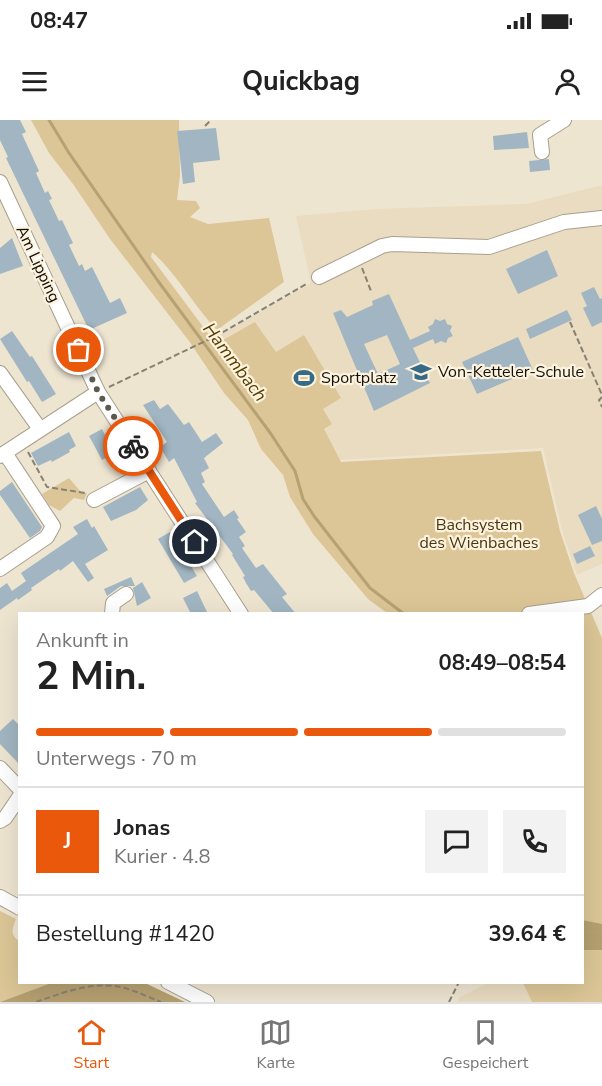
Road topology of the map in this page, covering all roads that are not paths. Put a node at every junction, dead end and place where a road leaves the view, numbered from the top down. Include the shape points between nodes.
1 (564, 120) edge
2 (542, 152) dead end
3 (0, 182) edge
4 (602, 218) edge
5 (320, 276) road end
6 (0, 373) edge
7 (98, 392) junction
8 (40, 429) junction
9 (3, 454) edge
10 (149, 471) junction
11 (98, 498) road end
12 (0, 569) edge
13 (126, 594) dead end
14 (602, 595) edge
15 (112, 612) edge
16 (240, 612) edge
17 (544, 612) edge
18 (0, 768) edge
19 (18, 787) edge
20 (18, 799) edge
21 (0, 821) edge
22 (0, 897) edge
23 (18, 907) edge
24 (172, 984) edge
25 (207, 1002) edge

1 - 2 street via 540,135
3 - 7 street, Am Lipping
4 - 5 street via 564,222 489,247 382,246
6 - 8 street
7 - 8 street
7 - 10 street, Am Lipping
8 - 9 street
9 - 12 street via 52,526 47,537
10 - 11 street
10 - 16 street, Am Lipping
13 - 15 street via 113,603
14 - 17 street via 588,606
18 - 19 street
20 - 21 street
22 - 23 street
24 - 25 street

